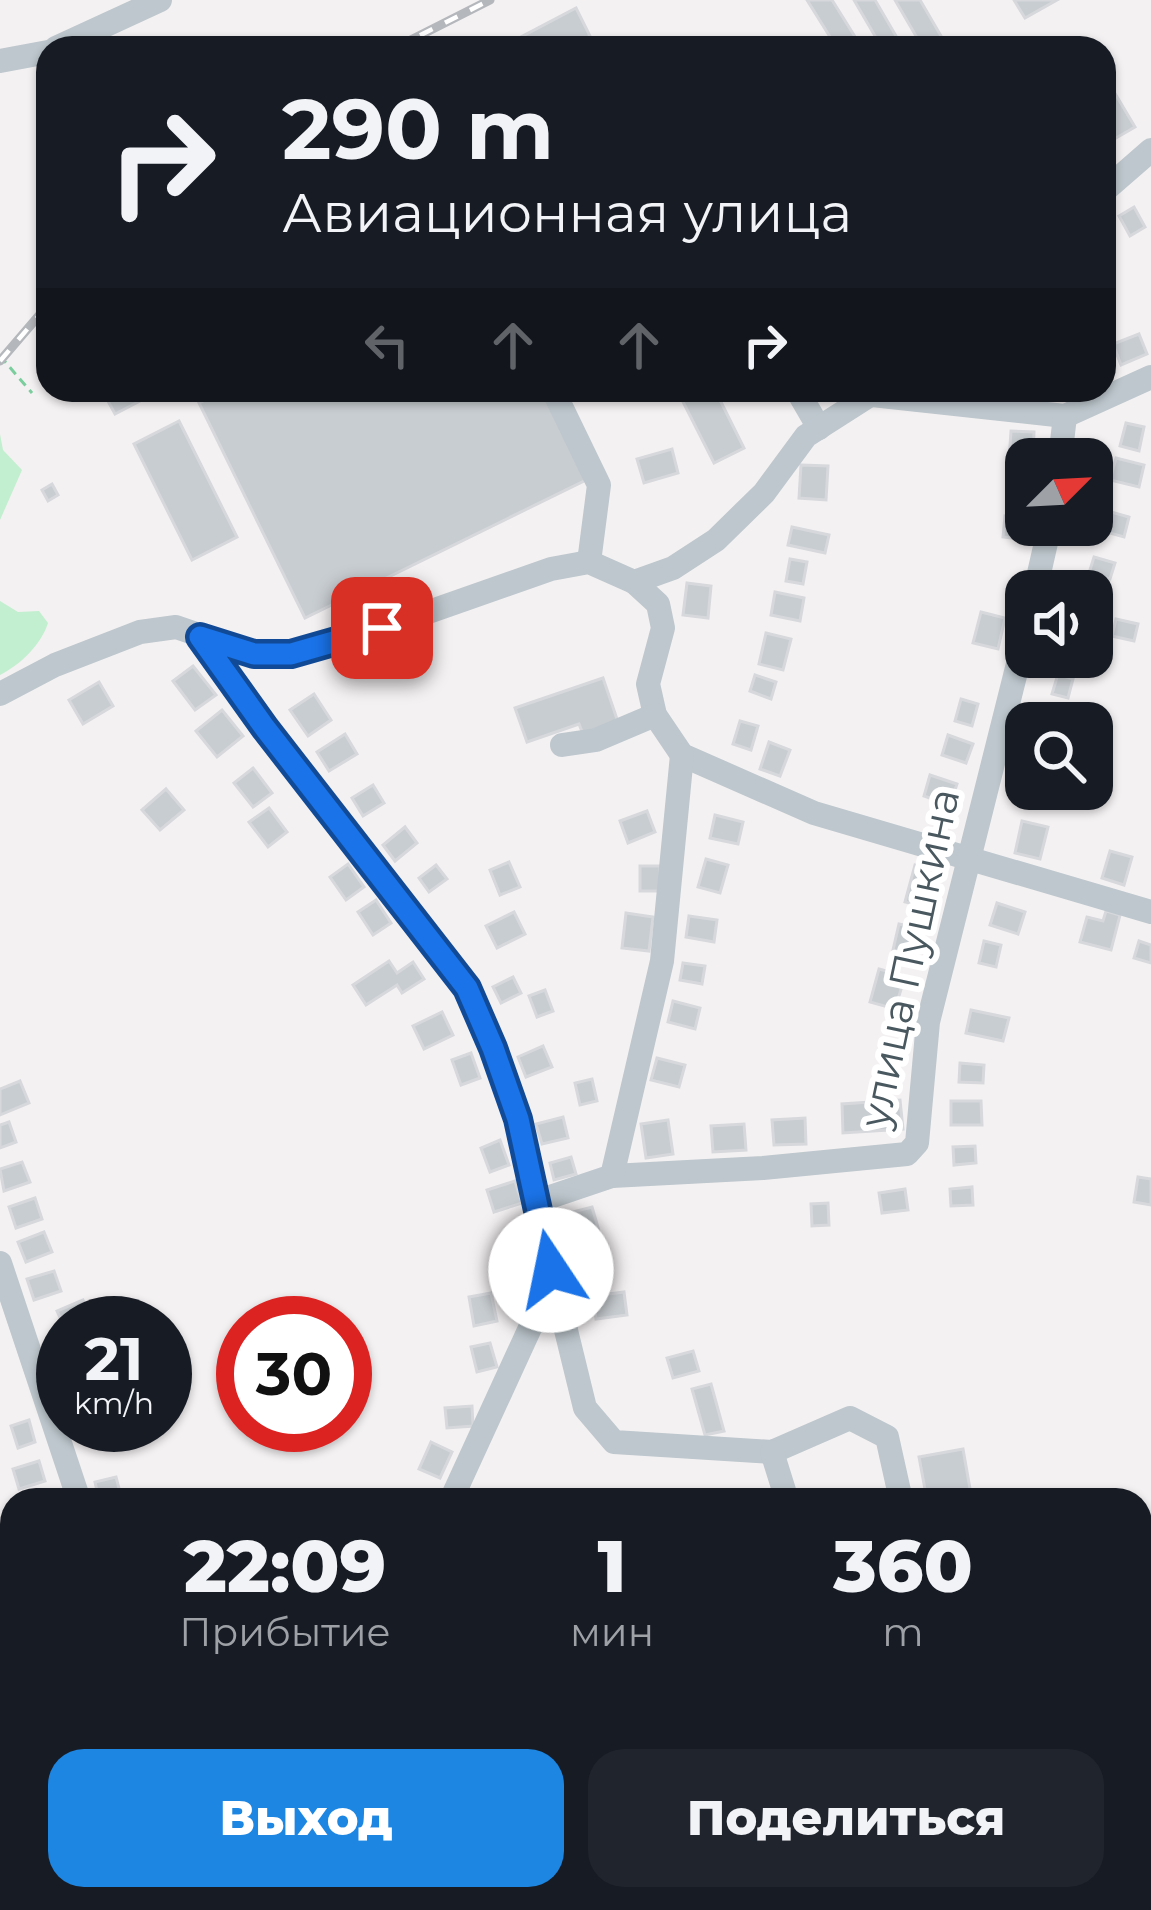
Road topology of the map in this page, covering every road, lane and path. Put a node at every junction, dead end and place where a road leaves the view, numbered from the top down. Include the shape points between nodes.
1 (160, 0) edge
2 (82, 36) edge
3 (36, 54) edge
4 (0, 62) edge
5 (1151, 150) edge
6 (1116, 181) edge
7 (0, 356) edge
8 (1151, 377) edge
9 (32, 393) dead end
10 (1116, 393) edge
11 (560, 402) edge
12 (804, 402) edge
13 (861, 402) edge
14 (950, 402) edge
15 (1097, 402) edge
16 (1066, 416) junction
17 (819, 428) junction
18 (1063, 438) edge
19 (589, 562) junction
20 (634, 582) junction
21 (200, 637) junction
22 (1014, 678) edge
23 (0, 694) edge
24 (655, 715) junction
25 (562, 746) dead end
26 (682, 755) junction
27 (966, 860) junction
28 (1151, 912) edge
29 (612, 1176) junction
30 (538, 1201) junction
31 (0, 1263) edge
32 (551, 1270) junction
33 (772, 1452) junction
34 (75, 1488) edge
35 (457, 1488) edge
36 (783, 1488) edge
37 (898, 1488) edge

1 - 2 street
3 - 4 street
5 - 6 street
7 - 9 path
8 - 10 street
11 - 19 street via 599,485
12 - 17 street
13 - 17 street
14 - 16 street
15 - 16 street
16 - 18 street
17 - 20 street via 716,540
19 - 20 street
19 - 21 street via 291,654 254,654
20 - 24 street via 658,604 663,628 648,684
21 - 23 street via 176,627 140,632
21 - 30 street via 467,988 518,1119
22 - 27 street, улица Пушкина
24 - 25 street
24 - 26 street
26 - 27 street via 814,813
26 - 29 street via 662,961
27 - 28 street
27 - 29 street, улица Пушкина via 928,1022 916,1143 907,1154
29 - 30 street
30 - 32 street
31 - 34 street
32 - 33 street via 585,1408 614,1442
32 - 35 street
33 - 36 street
33 - 37 street via 850,1418 887,1437

